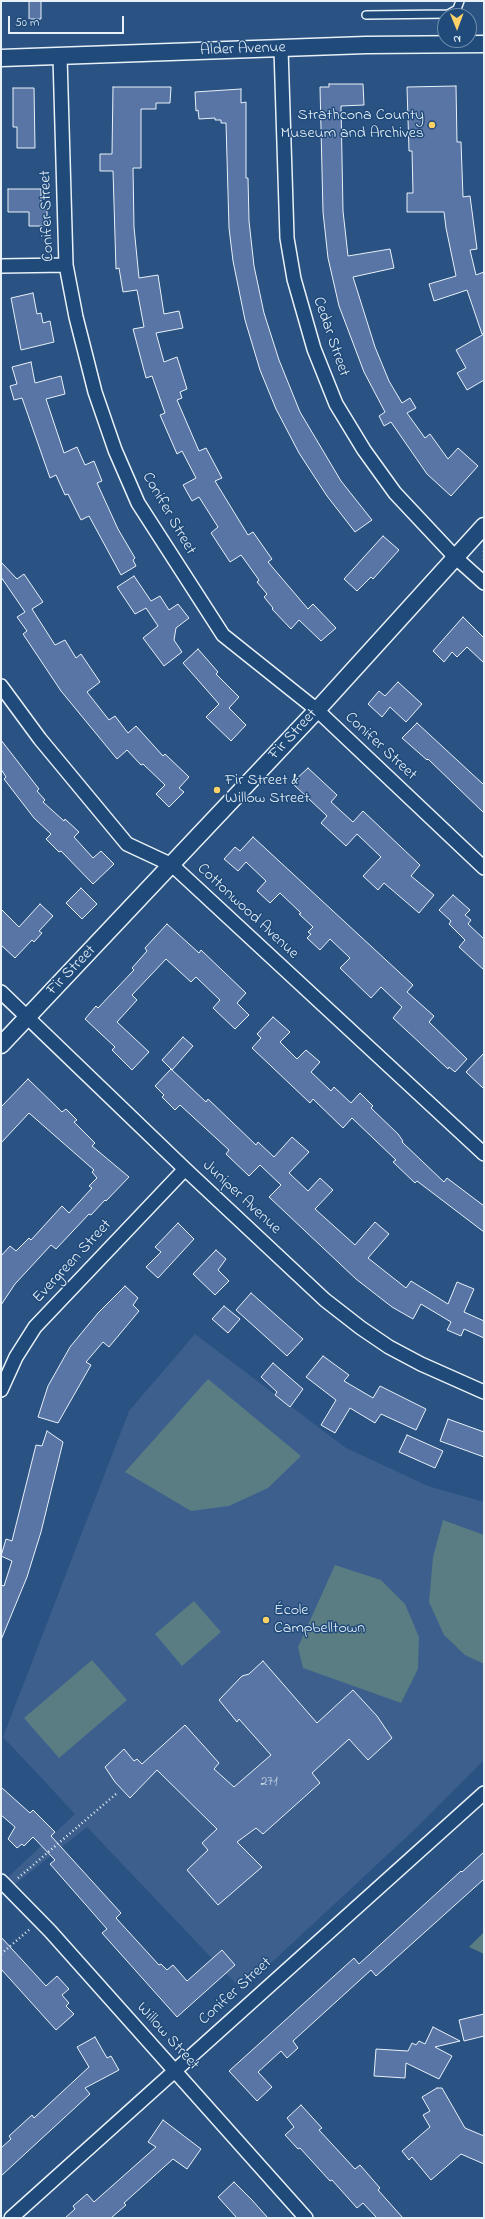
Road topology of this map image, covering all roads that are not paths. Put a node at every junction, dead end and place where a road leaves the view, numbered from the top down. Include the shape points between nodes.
1 (460, 1) edge
2 (366, 16) dead end
3 (484, 44) edge
4 (282, 49) junction
5 (60, 57) junction
6 (1, 58) edge
7 (66, 265) junction
8 (1, 266) edge
9 (484, 526) edge
10 (455, 557) junction
11 (484, 582) edge
12 (1, 686) edge
13 (317, 710) junction
14 (172, 865) junction
15 (484, 868) edge
16 (1, 992) edge
17 (27, 1018) junction
18 (1, 1045) edge
19 (484, 1154) edge
20 (185, 1169) junction
21 (1, 1390) edge
22 (484, 1392) edge
23 (484, 1793) edge
24 (1, 1881) edge
25 (174, 2071) junction
26 (11, 2218) edge
27 (306, 2218) edge

1 - 2 lane via 457,9 448,14
3 - 4 street, Alder Avenue
4 - 5 street, Alder Avenue
4 - 10 street, Cedar Street via 287,238 294,279 314,349 336,404 364,450 396,493
5 - 6 street, Alder Avenue
5 - 7 street, Conifer Street
7 - 8 street
7 - 13 street, Conifer Street via 95,392 115,450 138,503 223,635
9 - 10 street, Fir Street
10 - 11 street, Cedar Street
10 - 13 street, Fir Street
12 - 14 street, Cottonwood Avenue via 40,739 127,844
13 - 14 street, Fir Street
13 - 15 street, Conifer Street
14 - 17 street, Fir Street
14 - 19 street, Cottonwood Avenue
16 - 17 street, Juniper Avenue
17 - 18 street, Fir Street
17 - 20 street, Juniper Avenue
20 - 21 street, Evergreen Street via 35,1328 16,1357
20 - 22 street, Juniper Avenue via 326,1300 361,1328 421,1364
23 - 25 street, Conifer Street
24 - 25 street, Willow Street via 50,1931
25 - 26 street, Conifer Street
25 - 27 street, Willow Street

